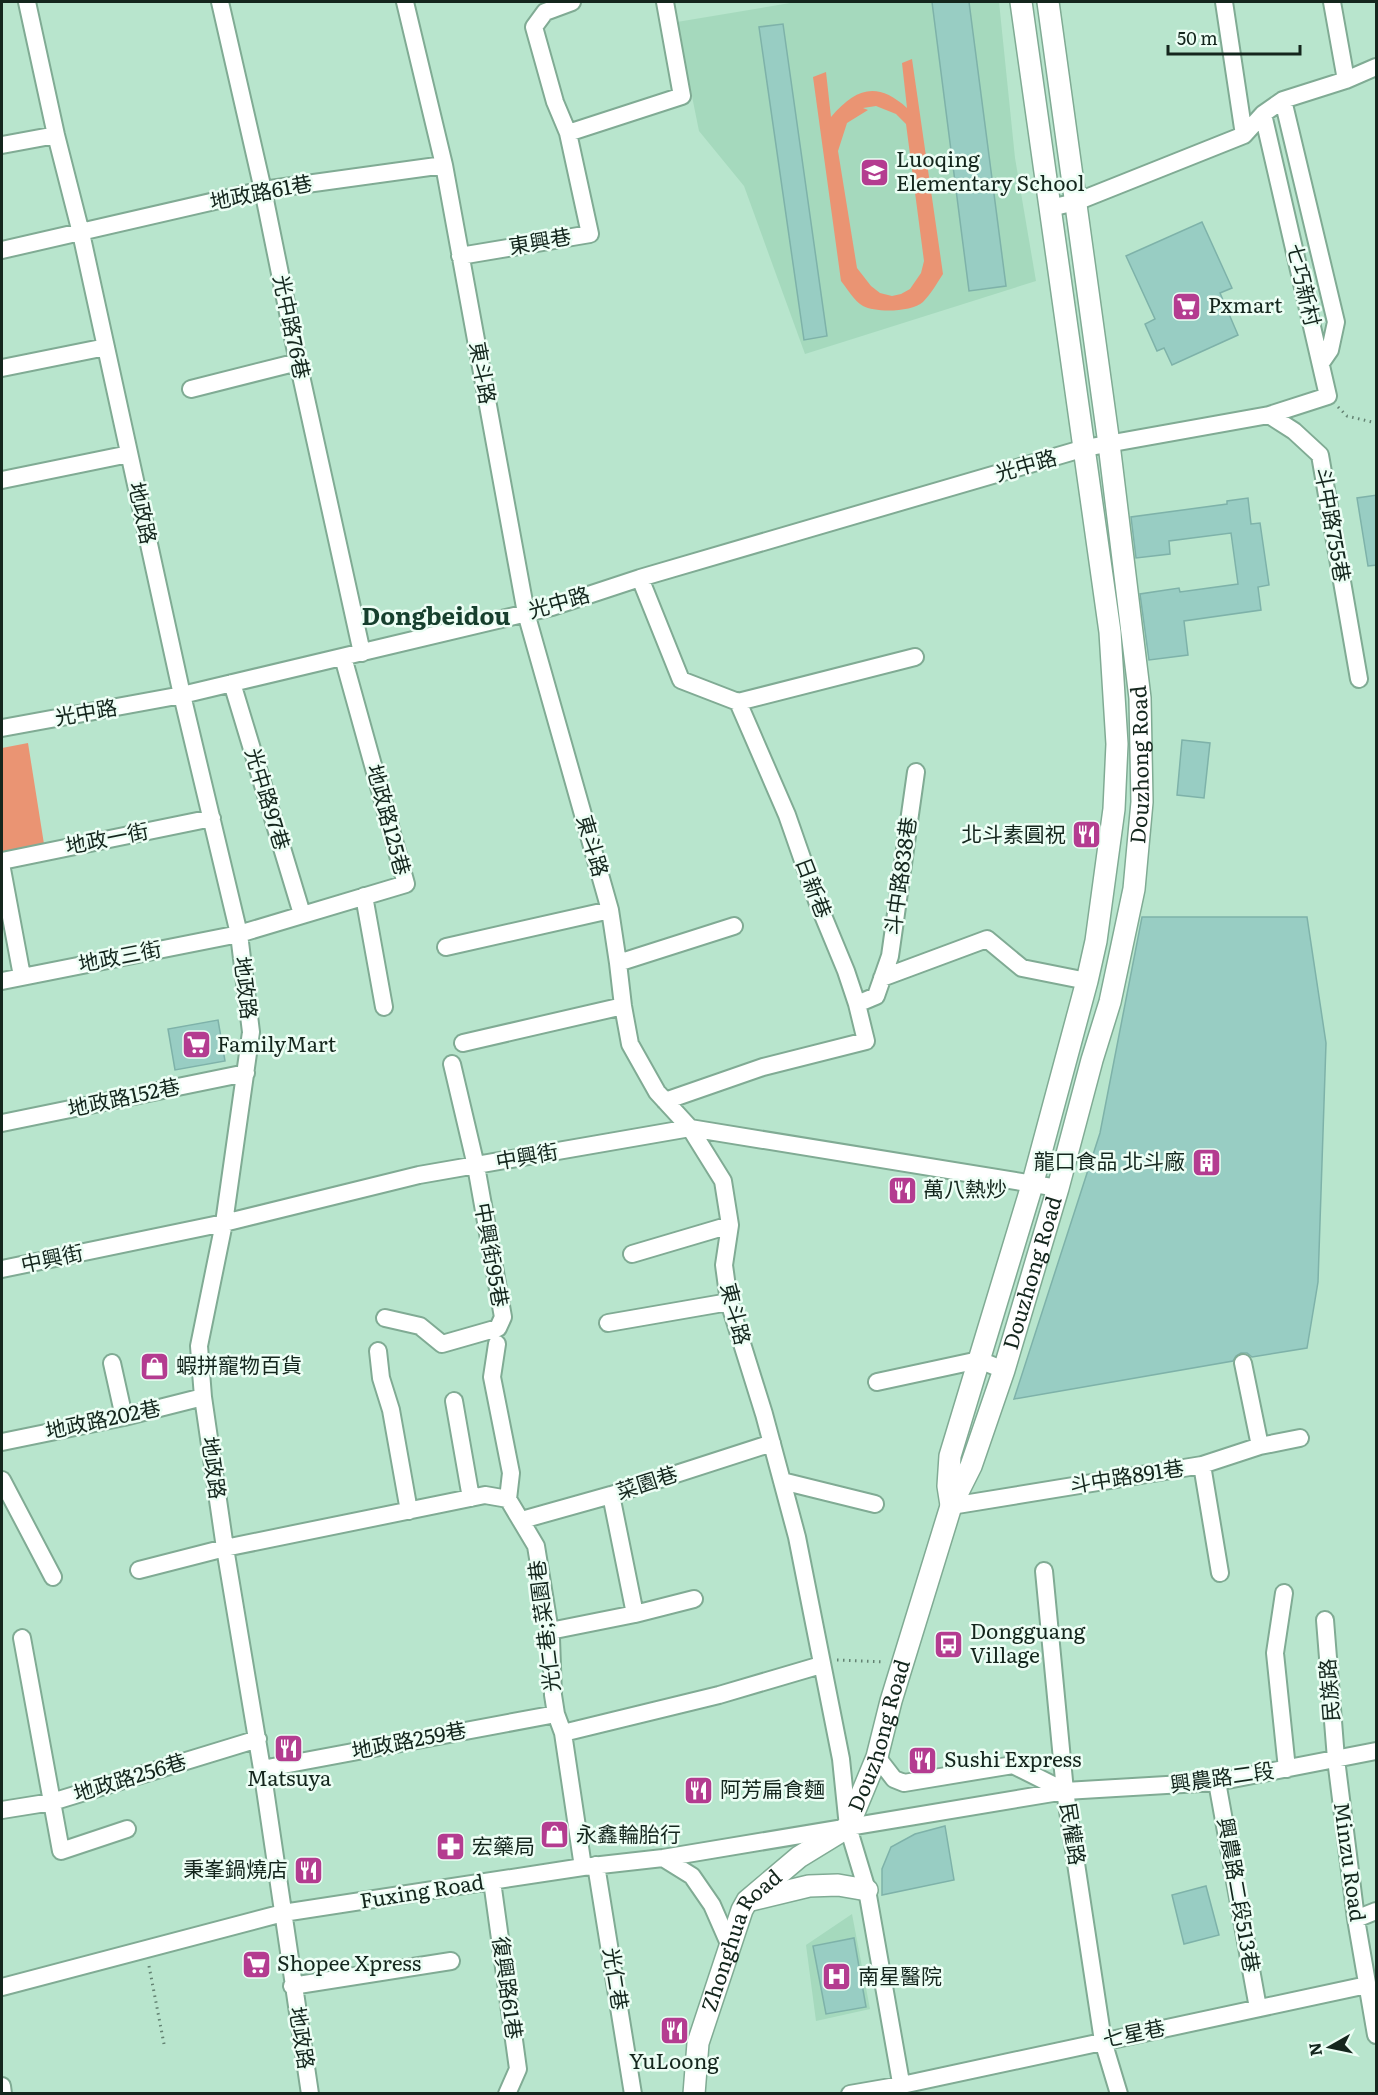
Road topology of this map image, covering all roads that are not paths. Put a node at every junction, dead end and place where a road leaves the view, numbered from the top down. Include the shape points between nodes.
1 (27, 2) edge
2 (220, 2) edge
3 (405, 2) edge
4 (572, 2) edge
5 (665, 2) edge
6 (1021, 2) edge
7 (1048, 2) edge
8 (1224, 2) edge
9 (1332, 2) edge
10 (1377, 67) edge
11 (1347, 80) junction
12 (1283, 100) junction
13 (1263, 114) junction
14 (568, 133) junction
15 (56, 135) junction
16 (1244, 135) junction
17 (2, 145) edge
18 (444, 165) junction
19 (263, 190) junction
20 (1076, 202) junction
21 (1050, 208) junction
22 (81, 233) junction
23 (2, 250) edge
24 (460, 256) junction
25 (106, 347) junction
26 (298, 362) junction
27 (1321, 363) junction
28 (2, 368) edge
29 (191, 389) dead end
30 (1269, 415) junction
31 (1109, 444) junction
32 (1085, 448) junction
33 (129, 454) junction
34 (2, 480) edge
35 (640, 578) junction
36 (526, 613) junction
37 (1133, 629) junction
38 (1110, 632) junction
39 (362, 653) junction
40 (343, 657) junction
41 (915, 657) dead end
42 (1359, 679) dead end
43 (232, 683) junction
44 (182, 696) junction
45 (738, 702) junction
46 (2, 728) edge
47 (916, 772) dead end
48 (212, 818) junction
49 (2, 861) edge
50 (2, 869) edge
51 (364, 896) junction
52 (610, 910) junction
53 (302, 914) junction
54 (734, 926) dead end
55 (238, 934) junction
56 (446, 947) dead end
57 (618, 963) junction
58 (22, 976) junction
59 (882, 978) junction
60 (2, 981) edge
61 (1087, 981) junction
62 (857, 1004) junction
63 (623, 1006) junction
64 (384, 1007) dead end
65 (463, 1043) dead end
66 (452, 1064) dead end
67 (246, 1073) junction
68 (665, 1101) junction
69 (2, 1123) edge
70 (690, 1128) junction
71 (476, 1166) junction
72 (1033, 1182) junction
73 (1058, 1188) junction
74 (224, 1223) junction
75 (730, 1225) junction
76 (632, 1254) dead end
77 (2, 1269) edge
78 (729, 1302) junction
79 (385, 1318) dead end
80 (608, 1323) dead end
81 (497, 1344) dead end
82 (378, 1351) dead end
83 (979, 1360) junction
84 (112, 1363) dead end
85 (1243, 1363) dead end
86 (1004, 1370) junction
87 (877, 1382) dead end
88 (203, 1397) junction
89 (454, 1401) dead end
90 (124, 1417) junction
91 (1300, 1438) dead end
92 (2, 1442) edge
93 (772, 1443) junction
94 (1260, 1446) junction
95 (1202, 1465) junction
96 (2, 1480) edge
97 (782, 1481) junction
98 (611, 1495) junction
99 (471, 1498) junction
100 (508, 1498) junction
101 (876, 1504) dead end
102 (951, 1506) junction
103 (409, 1511) junction
104 (522, 1520) junction
105 (225, 1548) junction
106 (139, 1570) dead end
107 (1044, 1571) dead end
108 (1220, 1572) dead end
109 (53, 1577) dead end
110 (1284, 1593) dead end
111 (694, 1599) dead end
112 (635, 1614) junction
113 (1325, 1620) dead end
114 (550, 1630) junction
115 (22, 1638) dead end
116 (821, 1662) junction
117 (556, 1714) junction
118 (563, 1733) junction
119 (258, 1739) junction
120 (1377, 1751) edge
121 (877, 1757) junction
122 (1336, 1759) junction
123 (262, 1768) junction
124 (1287, 1769) junction
125 (1217, 1782) junction
126 (1065, 1791) junction
127 (52, 1802) junction
128 (2, 1810) edge
129 (848, 1827) junction
130 (127, 1829) dead end
131 (663, 1858) junction
132 (590, 1866) junction
133 (492, 1881) junction
134 (867, 1890) junction
135 (747, 1901) junction
136 (1377, 1911) edge
137 (283, 1913) junction
138 (1356, 1919) junction
139 (730, 1946) junction
140 (451, 1961) dead end
141 (1367, 1985) junction
142 (292, 1986) junction
143 (2, 1987) edge
144 (1258, 2008) junction
145 (1377, 2035) edge
146 (1103, 2041) junction
147 (2, 2086) edge
148 (903, 2090) edge
149 (3, 2094) edge
150 (310, 2094) edge
151 (507, 2094) edge
152 (633, 2094) edge
153 (694, 2094) edge
154 (850, 2094) edge
155 (1119, 2094) edge

1 - 15 street, 地政路
2 - 19 street, 光中路76巷
3 - 18 street, 東斗路
4 - 14 street, 東興巷 via 545,12 534,27
5 - 14 street via 682,96
6 - 21 main road, Douzhong Road
7 - 20 main road, Douzhong Road
8 - 16 street
9 - 11 street
10 - 11 street
11 - 12 street
12 - 13 street
12 - 27 street via 1336,322 1330,350
13 - 16 street
13 - 27 street, 七巧新村
14 - 24 street, 東興巷 via 590,234
15 - 17 street
15 - 22 street, 地政路
16 - 20 street
18 - 19 street, 地政路61巷
18 - 24 street, 東斗路
19 - 22 street, 地政路61巷
19 - 26 street, 光中路76巷
20 - 21 street
20 - 31 main road, Douzhong Road
21 - 32 main road, Douzhong Road
22 - 23 street, 地政路61巷
22 - 25 street, 地政路
24 - 36 street, 東斗路
25 - 28 street
25 - 33 street, 地政路
26 - 29 street
26 - 39 street, 光中路76巷
27 - 30 street, 七巧新村 via 1328,396
30 - 31 street
30 - 42 street, 斗中路755巷 via 1320,455
31 - 32 street, 光中路
31 - 37 main road, Douzhong Road
32 - 35 street, 光中路
32 - 38 main road, Douzhong Road
33 - 34 street
33 - 44 street, 地政路
35 - 36 street, 光中路
35 - 45 street via 681,680
36 - 39 street, 光中路
36 - 52 street, 東斗路
37 - 38 main road
37 - 73 main road, Douzhong Road via 1140,698 1142,802 1134,889 1110,1002
38 - 61 main road, Douzhong Road via 1117,744 1114,809
39 - 40 street, 光中路
40 - 43 street, 光中路
40 - 51 street, 地政路125巷 via 406,884
41 - 45 street
43 - 44 street, 光中路
43 - 53 street, 光中路97巷
44 - 46 street, 光中路
44 - 48 street, 地政路
45 - 62 street, 日新巷 via 787,816
47 - 59 street, 斗中路838巷 via 890,956
48 - 49 street, 地政一街
48 - 55 street, 地政路
50 - 58 street
51 - 53 street, 地政路125巷
51 - 64 street
52 - 56 street
52 - 57 street, 東斗路
53 - 55 street, 地政路125巷
54 - 57 street
55 - 58 street, 地政三街
55 - 67 street, 地政路 via 251,1032
57 - 63 street, 東斗路
58 - 60 street, 地政三街
59 - 61 street, 斗中路838巷 via 987,939 1022,968
59 - 62 street, 斗中路838巷 via 876,996
61 - 72 main road, Douzhong Road
62 - 68 street, 日新巷 via 866,1041 763,1067
63 - 65 street
63 - 68 street, 東斗路 via 630,1044
66 - 71 street
67 - 69 street, 地政路152巷
67 - 74 street, 地政路
68 - 70 street, 東斗路
70 - 71 street, 中興街
70 - 72 street, 中興街
70 - 75 street, 東斗路 via 723,1181
71 - 74 street, 中興街 via 419,1175
71 - 79 street, 中興街95巷 via 502,1317 498,1328 442,1344 420,1326
72 - 73 street, 中興街
72 - 83 main road, Douzhong Road
73 - 86 main road, Douzhong Road
74 - 77 street, 中興街
74 - 88 street, 地政路 via 199,1346
75 - 76 street
75 - 78 street, 東斗路 via 724,1265
78 - 80 street
78 - 93 street, 東斗路
81 - 100 street via 492,1377 512,1473
82 - 103 street
83 - 86 street
83 - 87 street
83 - 102 main road, Douzhong Road via 950,1456
84 - 90 street
85 - 94 street
86 - 102 main road, Douzhong Road via 971,1466
88 - 90 street, 地政路202巷
88 - 105 street, 地政路
89 - 99 street
90 - 92 street, 地政路202巷
91 - 94 street, 斗中路891巷
93 - 97 street, 東斗路
93 - 98 street, 菜園巷
94 - 95 street, 斗中路891巷
95 - 102 street, 斗中路891巷
95 - 108 street
96 - 109 street
97 - 101 street
97 - 116 street, 東斗路
98 - 104 street, 菜園巷
98 - 112 street
99 - 100 street
99 - 103 street
100 - 104 street, 光仁巷;菜園巷
102 - 121 main road, Douzhong Road
103 - 105 street
104 - 114 street, 光仁巷;菜園巷 via 536,1546
105 - 106 street
105 - 119 street, 地政路
107 - 126 street, 民權路
110 - 124 street via 1275,1653
111 - 112 street
112 - 114 street
113 - 122 street, 民族路
114 - 117 street, 光仁巷;菜園巷
115 - 127 street
116 - 118 street via 719,1695
116 - 129 street, 東斗路 via 841,1759
117 - 118 street, 光仁巷;菜園巷
117 - 123 street, 地政路259巷
118 - 132 street, 光仁巷;菜園巷
119 - 123 street, 地政路
119 - 127 street, 地政路256巷
120 - 122 street, 興農路二段
121 - 126 street, 興農路二段 via 894,1779 904,1783 1013,1765
121 - 129 main road, Douzhong Road
122 - 124 street, 興農路二段
122 - 138 street, Minzu Road
123 - 137 street, 地政路
124 - 125 street, 興農路二段
125 - 126 street, 興農路二段
125 - 144 street, 興農路二段513巷
126 - 129 street, 興農路二段
126 - 146 street, 民權路
127 - 128 street, 地政路256巷
127 - 130 street via 61,1851
129 - 131 street, Fuxing Road
129 - 134 street, 東斗路
129 - 135 main road, Zhonghua Road via 798,1857
131 - 132 street, Fuxing Road
131 - 139 street via 692,1876 712,1905
132 - 133 street, Fuxing Road
132 - 152 street, 光仁巷
133 - 137 street, Fuxing Road
133 - 151 street, 復興路61巷 via 518,2069
134 - 135 main road via 809,1886
134 - 148 street, 東斗路
135 - 139 main road, Zhonghua Road
136 - 138 street
137 - 142 street, 地政路
137 - 143 street, Fuxing Road
138 - 141 street, Minzu Road
139 - 153 main road, Zhonghua Road via 698,2043
140 - 142 street
141 - 144 street, 七星巷
141 - 145 street, Minzu Road
142 - 150 street, 地政路
144 - 146 street, 七星巷
146 - 148 street, 七星巷
146 - 155 street, 民權路
147 - 149 street
148 - 154 street, 七星巷

